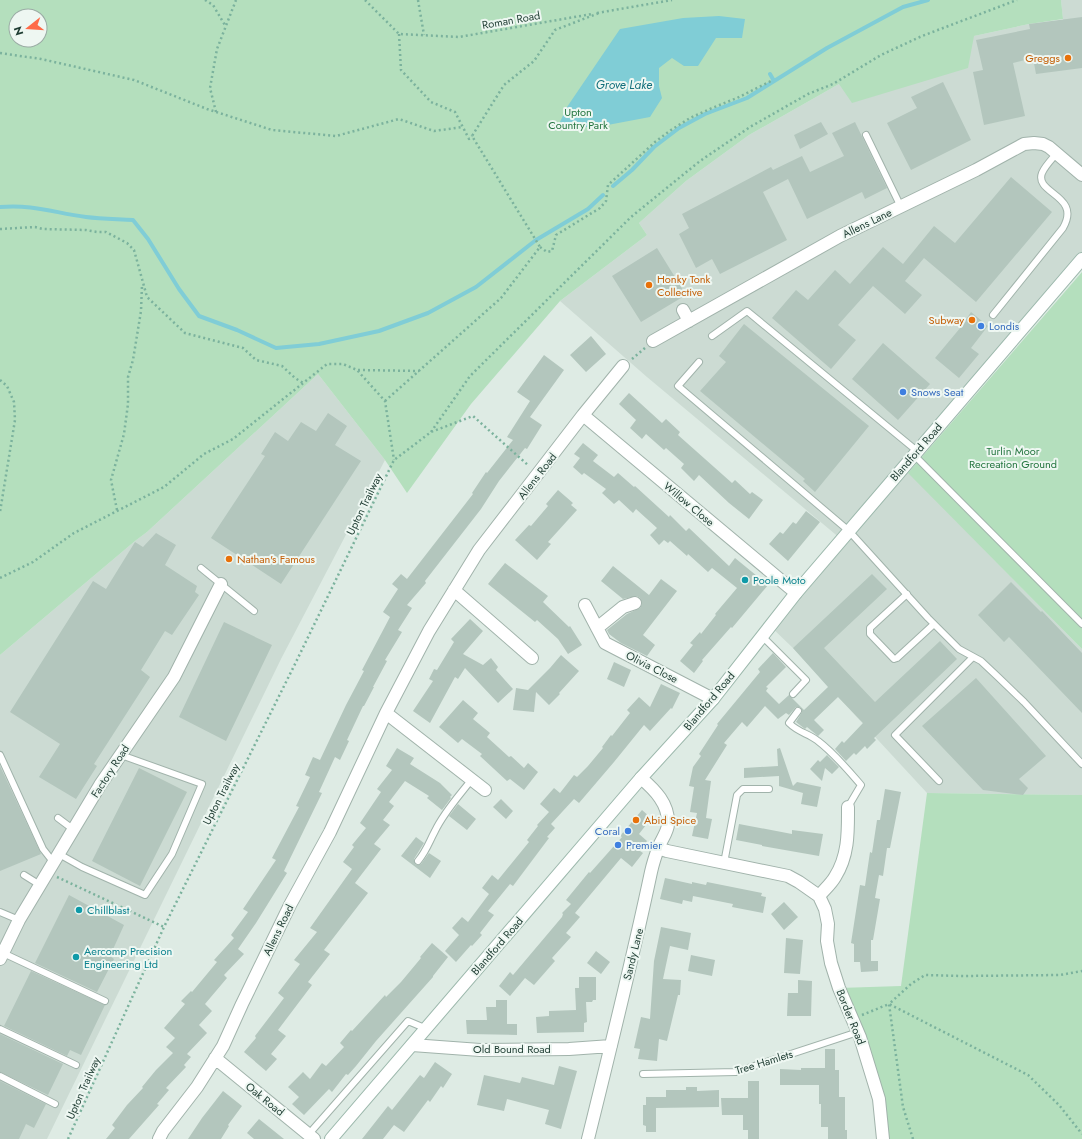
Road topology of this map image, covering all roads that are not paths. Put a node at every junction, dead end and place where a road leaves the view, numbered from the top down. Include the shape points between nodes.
1 (866, 135) dead end
2 (1057, 153) junction
3 (1082, 175) edge
4 (901, 207) junction
5 (1082, 259) edge
6 (684, 310) dead end
7 (993, 315) dead end
8 (690, 321) junction
9 (712, 336) dead end
10 (653, 341) road end
11 (698, 362) dead end
12 (623, 366) road end
13 (583, 415) junction
14 (915, 453) junction
15 (849, 531) junction
16 (201, 568) dead end
17 (221, 584) junction
18 (454, 590) junction
19 (796, 593) junction
20 (907, 594) junction
21 (635, 603) dead end
22 (585, 605) dead end
23 (254, 611) dead end
24 (934, 624) junction
25 (1082, 624) edge
26 (597, 628) junction
27 (762, 636) junction
28 (973, 657) junction
29 (532, 658) dead end
30 (793, 694) dead end
31 (713, 699) junction
32 (798, 711) dead end
33 (386, 713) junction
34 (0, 755) edge
35 (121, 755) junction
36 (1082, 764) edge
37 (641, 778) junction
38 (472, 779) junction
39 (939, 782) dead end
40 (769, 789) dead end
41 (485, 790) dead end
42 (848, 807) joint
43 (58, 818) dead end
44 (74, 830) junction
45 (658, 848) junction
46 (418, 861) dead end
47 (53, 863) junction
48 (724, 863) junction
49 (24, 875) dead end
50 (40, 886) junction
51 (818, 896) junction
52 (0, 912) edge
53 (19, 920) junction
54 (1, 956) edge
55 (105, 1001) dead end
56 (0, 1029) edge
57 (426, 1029) junction
58 (858, 1032) junction
59 (412, 1045) junction
60 (611, 1046) junction
61 (216, 1058) junction
62 (76, 1065) dead end
63 (643, 1074) dead end
64 (0, 1076) edge
65 (55, 1104) dead end
66 (311, 1137) edge
67 (158, 1139) edge
68 (331, 1139) edge
69 (588, 1139) edge
70 (883, 1139) edge

1 - 4 lane
2 - 3 street, Allens Lane
2 - 4 street, Allens Lane via 1043,144 1024,144
2 - 7 lane via 1042,174 1041,180 1066,206 1068,218 1050,245
4 - 8 street, Allens Lane via 840,236
5 - 14 street, Blandford Road
6 - 8 street
8 - 10 street, Allens Lane
9 - 14 lane via 747,311
11 - 15 lane via 678,386
12 - 13 street, Allens Road
13 - 18 street, Allens Road via 479,550
13 - 19 street, Willow Close
14 - 15 street, Blandford Road
14 - 25 lane
15 - 19 street, Blandford Road
15 - 20 lane
16 - 17 lane
17 - 23 lane
17 - 35 street, Factory Road via 174,677
18 - 29 street
18 - 33 street, Allens Road via 429,631
19 - 27 street, Blandford Road
20 - 24 lane
20 - 24 lane via 870,628 870,634 894,659
21 - 26 street via 623,607
22 - 26 street, Olivia Close
24 - 28 lane via 959,649
26 - 31 street, Olivia Close via 605,644
27 - 30 lane via 806,680
27 - 31 street, Blandford Road
28 - 36 lane via 981,661 1024,702
28 - 39 lane via 895,735
31 - 37 street, Blandford Road
32 - 42 lane via 789,722 796,730 817,740 862,785
33 - 38 street
33 - 61 street, Allens Road via 330,832 290,905
34 - 47 lane via 43,849
35 - 44 street, Factory Road
35 - 47 lane via 202,784 172,854 145,895 82,866
37 - 45 street, Sandy Lane via 660,797 668,816 668,825
37 - 57 street, Blandford Road
38 - 41 street
38 - 46 lane via 448,809 426,852
40 - 48 lane via 743,789 737,795
42 - 51 street via 848,842 842,864 835,878
43 - 44 lane
44 - 47 street, Factory Road
45 - 48 street, Border Road
45 - 60 street, Sandy Lane
47 - 50 street, Factory Road
48 - 51 street, Border Road via 788,876
49 - 50 lane
50 - 53 street, Factory Road
51 - 58 street, Border Road via 825,909 828,924 827,941 831,963
52 - 53 lane
53 - 54 street, Factory Road
54 - 55 lane
56 - 62 lane
57 - 59 street, Blandford Road
57 - 66 lane via 408,1021
58 - 63 lane, Tree Hamlets via 736,1072
58 - 70 street, Border Road via 879,1099
59 - 60 street, Old Bound Road via 480,1050
59 - 68 street, Blandford Road
60 - 69 street, Sandy Lane
61 - 66 street, Oak Road
61 - 67 street, Allens Road
64 - 65 lane

